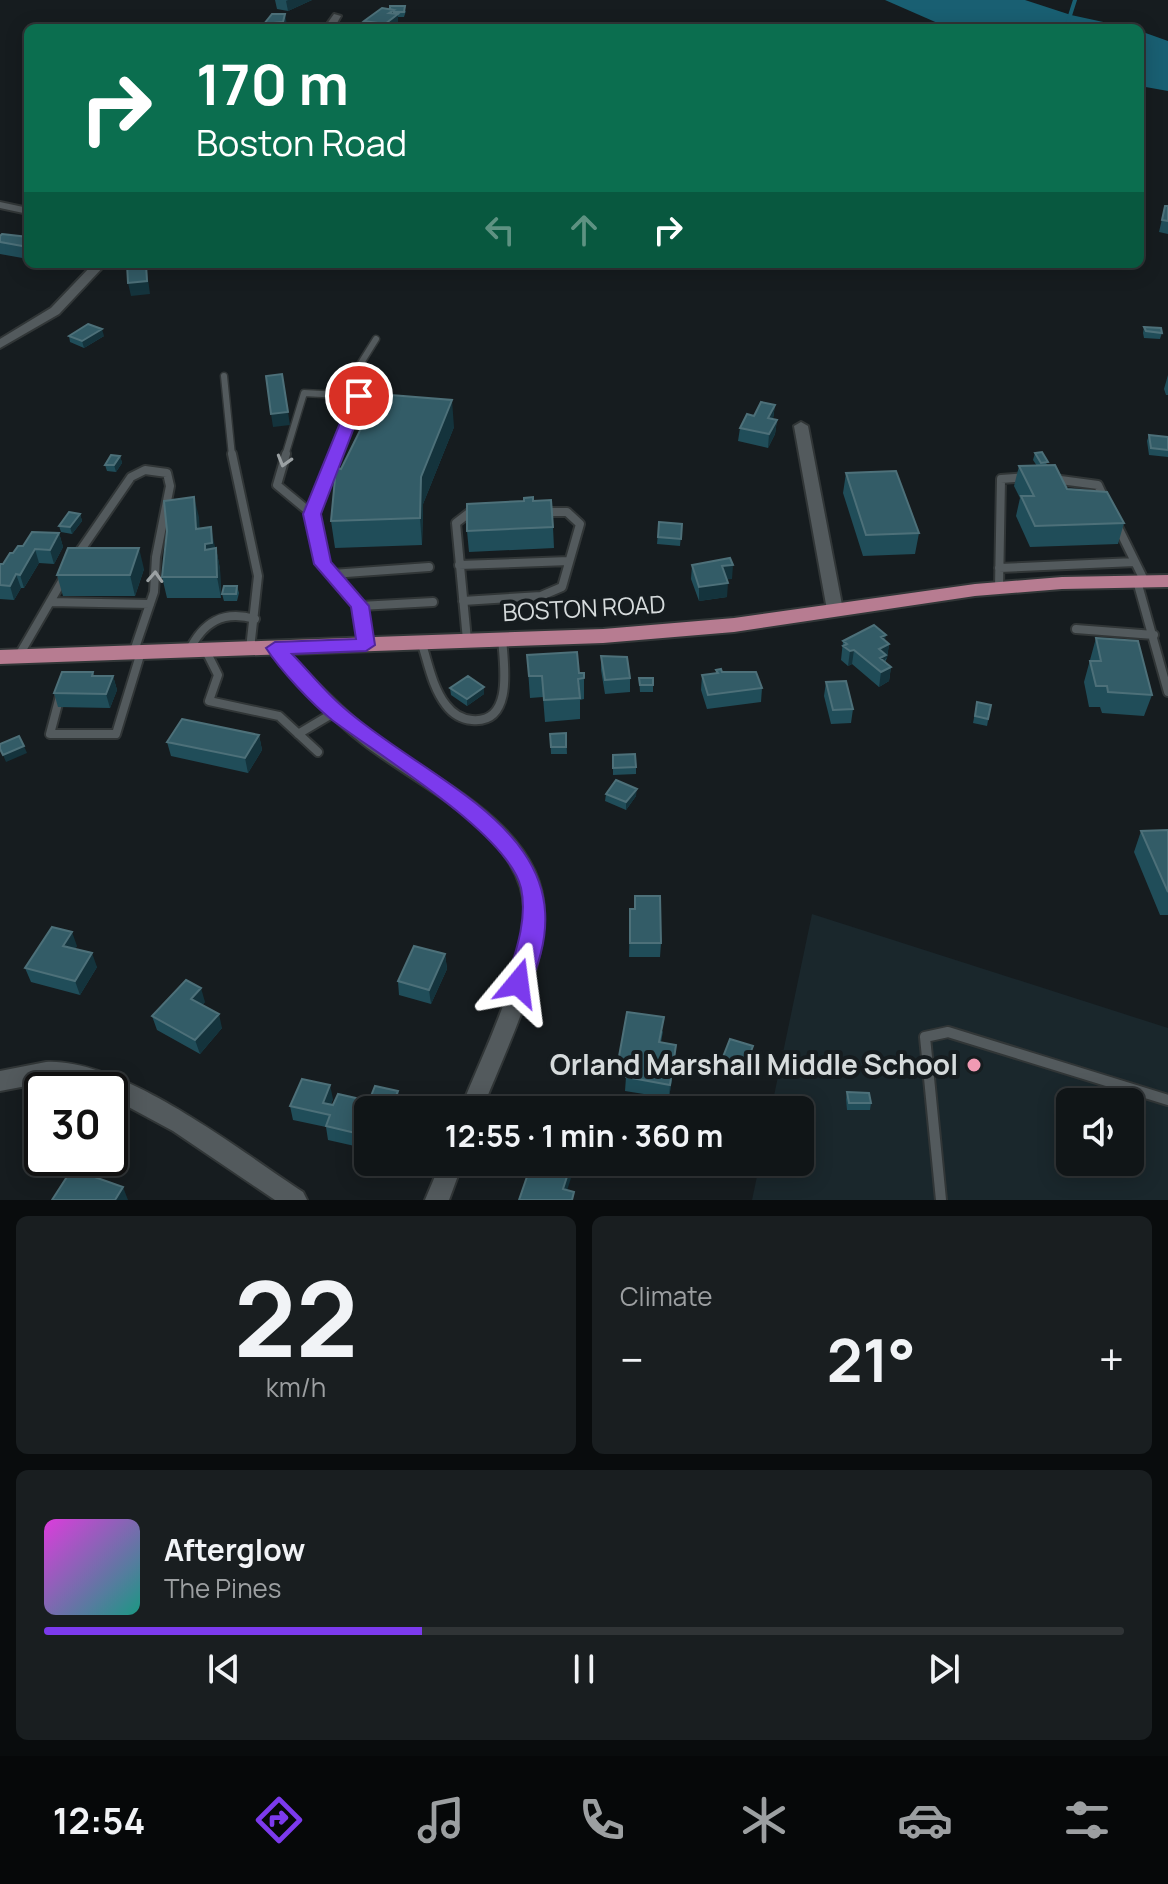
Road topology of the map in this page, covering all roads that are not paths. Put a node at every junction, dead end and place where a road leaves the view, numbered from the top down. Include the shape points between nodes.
1 (337, 16) dead end
2 (332, 24) edge
3 (0, 205) edge
4 (24, 210) edge
5 (96, 268) edge
6 (376, 339) dead end
7 (0, 344) edge
8 (224, 376) dead end
9 (341, 395) junction
10 (801, 426) dead end
11 (539, 512) edge
12 (483, 513) edge
13 (312, 514) junction
14 (76, 558) edge
15 (569, 561) junction
16 (459, 565) junction
17 (429, 567) dead end
18 (68, 571) edge
19 (332, 574) junction
20 (1138, 574) junction
21 (999, 578) junction
22 (1168, 581) edge
23 (463, 601) junction
24 (50, 602) junction
25 (433, 602) dead end
26 (150, 604) junction
27 (360, 606) junction
28 (835, 610) junction
29 (255, 619) junction
30 (1076, 629) dead end
31 (1154, 635) junction
32 (502, 639) junction
33 (467, 640) junction
34 (421, 641) junction
35 (366, 645) junction
36 (275, 648) junction
37 (250, 649) junction
38 (138, 651) junction
39 (198, 651) junction
40 (9, 657) edge
41 (62, 687) edge
42 (1168, 692) edge
43 (335, 712) junction
44 (298, 734) junction
45 (318, 752) dead end
46 (0, 1081) edge
47 (476, 1096) edge
48 (1168, 1100) edge
49 (446, 1176) edge
50 (295, 1200) edge
51 (437, 1200) edge
52 (941, 1200) edge

1 - 2 street
3 - 4 street
5 - 7 street via 55,311
6 - 9 lane
8 - 29 lane via 233,464 258,576
9 - 13 lane via 359,396
9 -> 13 lane via 304,393 277,485
10 - 28 street
11 - 15 lane via 567,512 580,524
12 - 16 lane via 469,513 456,523
13 - 19 lane via 323,564
26 -> 14 lane via 170,486 167,473 145,470 131,477
15 - 16 lane
15 - 23 lane via 562,587 541,596
16 - 23 lane
17 - 19 lane
18 - 24 lane
19 - 27 lane
20 - 21 main road, BOSTON ROAD
20 - 21 lane via 1098,485 1036,476 1001,479
20 - 22 main road, BOSTON ROAD
20 - 31 lane
21 - 28 main road, BOSTON ROAD
23 - 33 lane
24 - 26 lane
24 - 40 lane
25 - 27 lane
26 - 38 lane
27 - 35 lane
28 - 32 main road, BOSTON ROAD via 734,625
29 - 37 lane
29 - 39 lane via 216,617 195,636
30 - 31 lane
31 - 42 lane
32 - 33 main road, BOSTON ROAD
32 - 34 lane via 504,694 499,710 473,721 459,717 439,695
33 - 34 main road, BOSTON ROAD
34 - 35 main road, BOSTON ROAD
35 - 36 main road, BOSTON ROAD
36 - 37 main road, BOSTON ROAD
36 - 43 street
37 - 39 main road, BOSTON ROAD
38 - 39 main road, BOSTON ROAD
38 - 40 main road, BOSTON ROAD via 67,664
38 - 41 lane via 116,734 50,734
39 - 44 lane via 218,675 209,701 279,716
43 - 44 lane
43 - 47 street via 481,820 514,852 526,872 534,911 529,946
44 - 45 lane
46 - 50 street via 59,1072 102,1081
48 - 52 lane via 948,1032 925,1037
49 - 51 street

